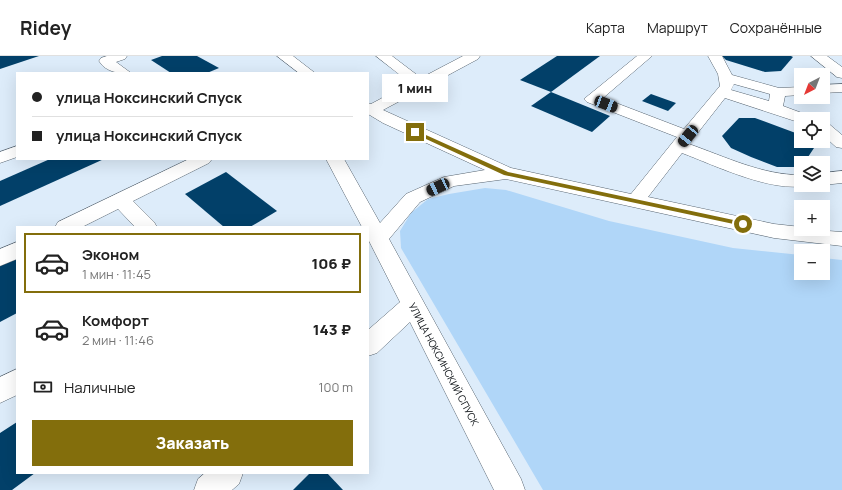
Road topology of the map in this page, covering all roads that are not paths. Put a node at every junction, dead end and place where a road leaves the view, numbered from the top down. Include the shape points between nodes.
1 (120, 56) edge
2 (383, 56) edge
3 (473, 56) edge
4 (645, 56) edge
5 (708, 56) edge
6 (818, 56) edge
7 (277, 60) edge
8 (122, 72) edge
9 (306, 72) edge
10 (721, 73) edge
11 (842, 74) edge
12 (420, 84) junction
13 (842, 88) edge
14 (830, 89) edge
15 (794, 94) edge
16 (776, 100) junction
17 (369, 109) edge
18 (794, 112) edge
19 (830, 133) edge
20 (683, 141) junction
21 (842, 143) edge
22 (16, 151) edge
23 (0, 158) edge
24 (199, 160) edge
25 (336, 160) edge
26 (506, 174) junction
27 (842, 177) edge
28 (830, 178) edge
29 (794, 182) edge
30 (121, 200) junction
31 (635, 201) junction
32 (67, 226) edge
33 (146, 226) edge
34 (378, 238) junction
35 (842, 239) edge
36 (16, 250) edge
37 (0, 258) edge
38 (413, 304) junction
39 (369, 344) edge
40 (16, 382) edge
41 (0, 391) edge
42 (227, 474) edge
43 (209, 490) edge
44 (510, 490) edge

1 - 8 street via 106,61
2 - 12 street
3 - 12 street
4 - 20 street via 592,99
5 - 10 street
6 - 11 street
7 - 9 street
10 - 16 street
10 - 20 street
12 - 17 street
13 - 14 street
15 - 16 street
16 - 18 street
17 - 26 street
19 - 21 street
20 - 29 street via 757,174
20 - 31 street
22 - 23 street
24 - 30 street
25 - 34 street, УЛИЦА НОКСИНСКИЙ СПУСК
26 - 31 street
26 - 34 street via 450,181 413,198
27 - 28 street
30 - 32 street
30 - 33 street
31 - 35 street via 774,230
34 - 38 street, УЛИЦА НОКСИНСКИЙ СПУСК
36 - 37 street
38 - 39 street
38 - 44 street, УЛИЦА НОКСИНСКИЙ СПУСК
40 - 41 street
42 - 43 street

